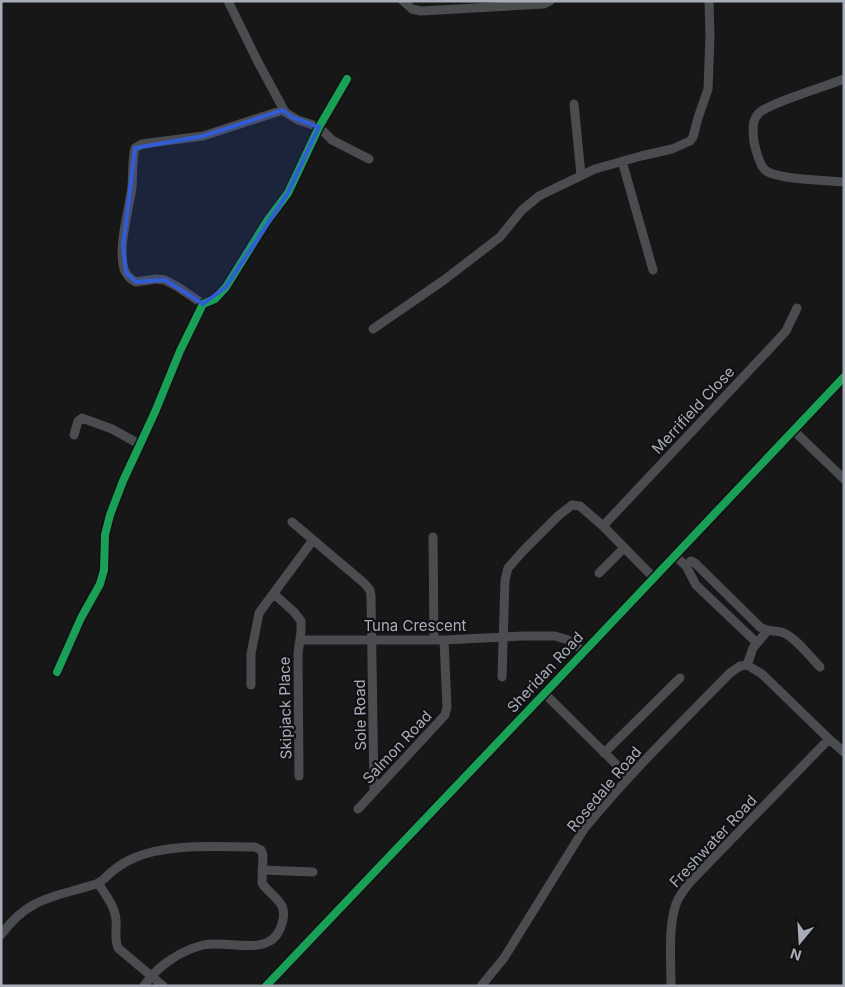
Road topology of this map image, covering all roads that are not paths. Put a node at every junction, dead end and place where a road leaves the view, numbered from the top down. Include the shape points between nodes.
1 (228, 1) edge
2 (403, 1) edge
3 (550, 1) edge
4 (709, 1) edge
5 (347, 79) dead end
6 (844, 80) edge
7 (574, 104) dead end
8 (284, 110) junction
9 (319, 127) junction
10 (369, 159) dead end
11 (622, 161) junction
12 (580, 175) junction
13 (844, 182) edge
14 (653, 270) dead end
15 (203, 304) junction
16 (797, 308) dead end
17 (373, 329) dead end
18 (844, 377) edge
19 (793, 430) junction
20 (74, 435) dead end
21 (139, 444) junction
22 (844, 479) edge
23 (292, 522) dead end
24 (603, 526) junction
25 (433, 537) dead end
26 (313, 540) junction
27 (624, 548) junction
28 (674, 555) junction
29 (686, 566) junction
30 (598, 573) dead end
31 (654, 577) junction
32 (274, 594) junction
33 (768, 630) junction
34 (504, 638) junction
35 (372, 639) junction
36 (300, 640) junction
37 (434, 640) junction
38 (444, 640) junction
39 (757, 643) junction
40 (584, 652) junction
41 (747, 665) junction
42 (820, 667) dead end
43 (57, 672) dead end
44 (502, 677) dead end
45 (680, 678) dead end
46 (251, 685) dead end
47 (545, 694) junction
48 (829, 739) junction
49 (844, 752) edge
50 (604, 753) junction
51 (299, 776) dead end
52 (629, 777) junction
53 (374, 791) junction
54 (358, 809) dead end
55 (262, 870) junction
56 (313, 872) dead end
57 (98, 884) junction
58 (1, 935) edge
59 (151, 976) junction
60 (144, 986) edge
61 (163, 986) edge
62 (266, 986) edge
63 (481, 986) edge
64 (671, 986) edge

1 - 8 street
2 - 3 street via 420,11 544,4
4 - 11 street via 708,89 693,137 683,145
5 - 9 street
6 - 13 street via 760,112 753,127 755,147 767,171 786,177
7 - 12 street
8 - 9 street via 292,118
8 - 15 street via 203,136 142,144 135,148 123,252 126,273 136,282 156,279 171,282
9 - 10 street via 332,140
9 - 15 street via 282,202 221,293
11 - 12 street
11 - 14 street
12 - 17 street via 530,202 500,237
15 - 21 street
16 - 24 street, Merrifield Close via 786,331
18 - 19 street, Sheridan Road
19 - 22 street
19 - 28 street, Sheridan Road
20 - 21 street via 82,418
21 - 43 street via 110,515 100,584
23 - 26 street, Sole Road
24 - 27 street
24 - 34 street via 580,506 572,505 523,551 505,574
25 - 37 street
26 - 32 street
26 - 35 street, Sole Road via 370,590
27 - 30 street
27 - 31 street
28 - 29 street
28 - 31 street, Sheridan Road
29 - 33 street via 691,561 695,563 760,627
29 - 39 street via 696,584
31 - 40 street, Sheridan Road
32 - 36 street via 299,617
32 - 46 street via 259,613 256,624 251,654
33 - 39 street
33 - 42 street via 790,637
34 - 38 street, Tuna Crescent
34 - 40 street, Tuna Crescent via 555,636 568,640
34 - 44 street
35 - 36 street, Tuna Crescent
35 - 37 street, Tuna Crescent
35 - 53 street, Sole Road
36 - 51 street, Skipjack Place
37 - 38 street, Tuna Crescent
38 - 53 street, Salmon Road via 445,715
39 - 41 street
40 - 47 street, Sheridan Road
41 - 48 street via 762,674
41 - 52 street, Rosedale Road via 730,673
45 - 50 street
47 - 50 street
47 - 62 street, Sheridan Road
48 - 49 street
48 - 64 street, Freshwater Road via 682,892 673,916
50 - 52 street
52 - 63 street, Rosedale Road via 584,829 504,958
53 - 54 street, Salmon Road
55 - 56 street
55 - 57 street via 263,855 255,848 180,849 133,859 117,867
55 - 59 street via 262,883 283,910 282,924 273,940 261,944 204,945 165,963
57 - 58 street via 31,905
57 - 59 street via 115,913 118,948
59 - 60 street
59 - 61 street

